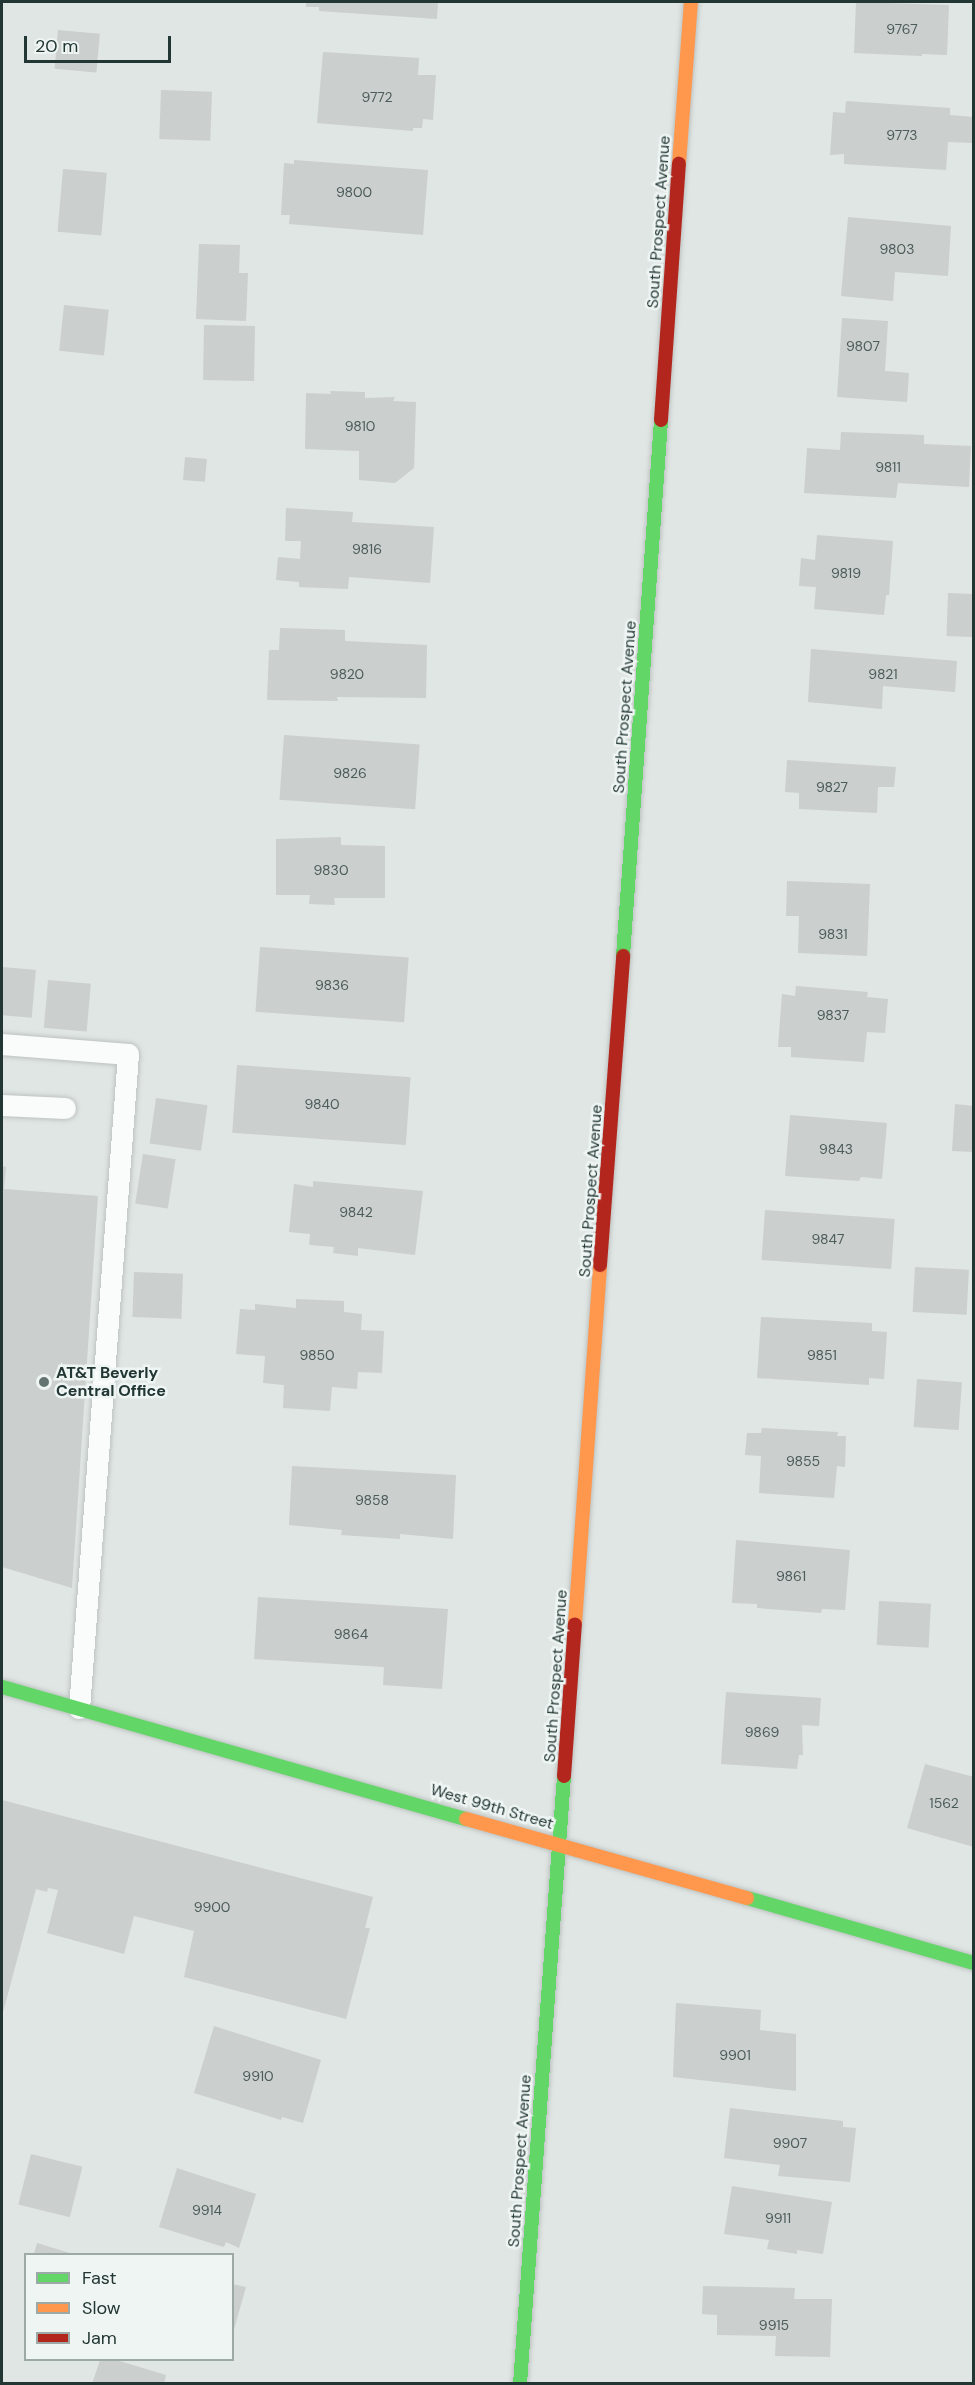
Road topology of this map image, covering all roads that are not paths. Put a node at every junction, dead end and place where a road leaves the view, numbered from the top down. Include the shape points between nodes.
1 (691, 2) edge
2 (2, 1044) edge
3 (2, 1105) edge
4 (65, 1108) dead end
5 (2, 1687) edge
6 (79, 1708) junction
7 (561, 1844) junction
8 (974, 1963) edge
9 (520, 2384) edge

1 - 7 street, South Prospect Avenue
2 - 6 lane via 128,1054
3 - 4 lane
5 - 6 street, West 99th Street
6 - 7 street, West 99th Street
7 - 8 street, West 99th Street
7 - 9 street, South Prospect Avenue

